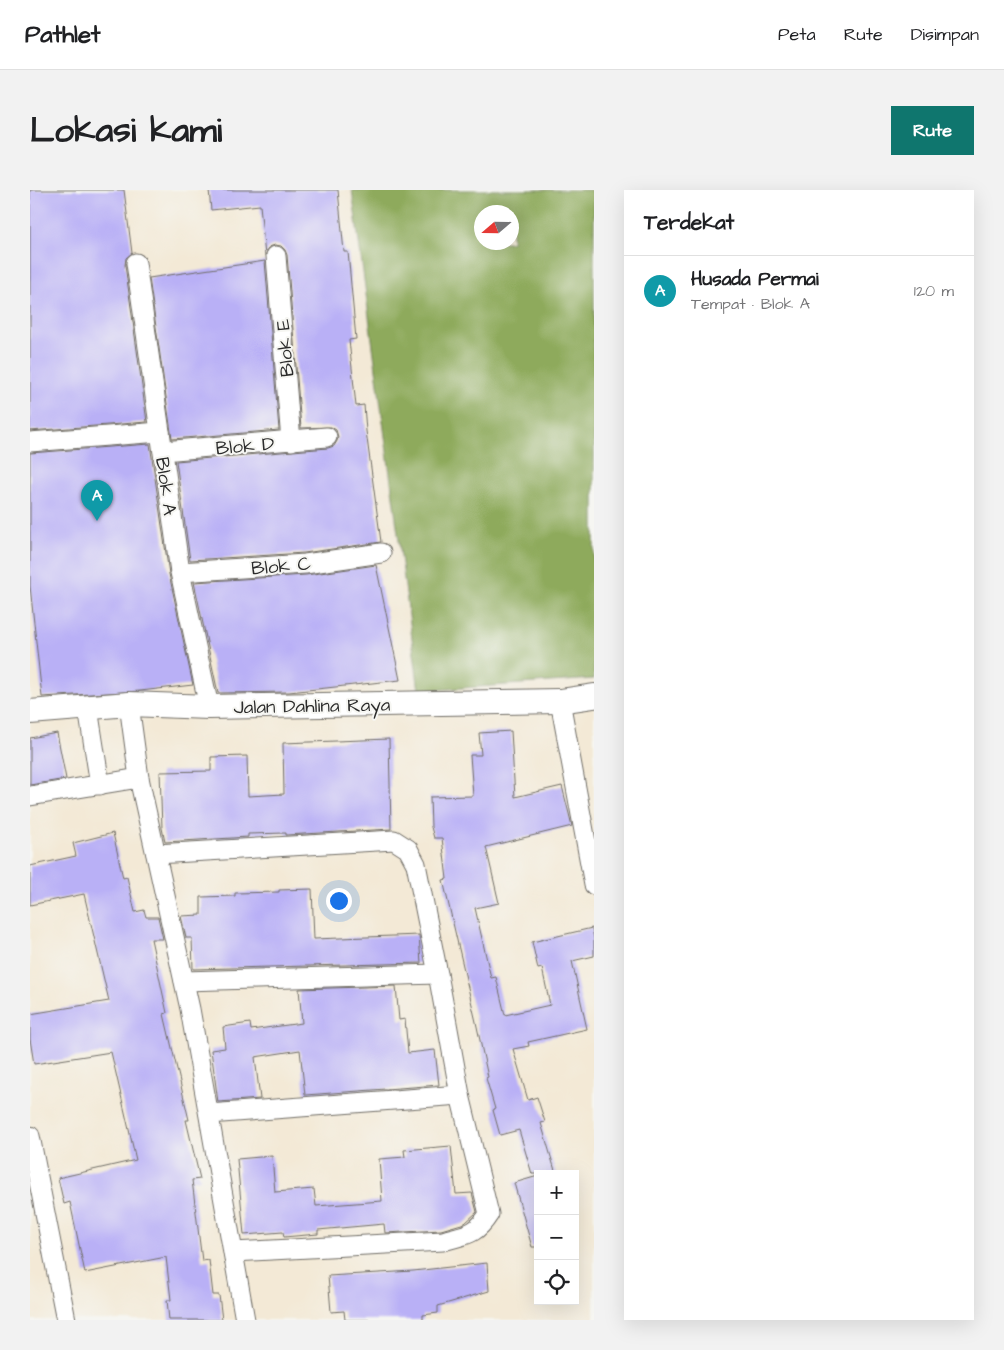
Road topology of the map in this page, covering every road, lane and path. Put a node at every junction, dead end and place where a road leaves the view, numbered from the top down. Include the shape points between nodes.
1 (276, 256) dead end
2 (136, 263) dead end
3 (327, 437) dead end
4 (291, 441) junction
5 (30, 442) edge
6 (161, 442) junction
7 (381, 553) dead end
8 (180, 572) junction
9 (594, 696) edge
10 (560, 700) junction
11 (129, 704) junction
12 (209, 707) junction
13 (88, 708) junction
14 (30, 712) edge
15 (139, 778) junction
16 (100, 785) junction
17 (30, 796) edge
18 (156, 854) junction
19 (594, 885) edge
20 (438, 974) junction
21 (184, 981) junction
22 (460, 1095) junction
23 (208, 1114) junction
24 (30, 1136) edge
25 (233, 1252) junction
26 (66, 1320) edge
27 (245, 1320) edge

1 - 4 street, Blok E
2 - 6 street, Blok A
3 - 4 street, Blok D
4 - 6 street, Blok D
5 - 6 street, Blok D
6 - 8 street, Blok A
7 - 8 street, Blok C via 306,564
8 - 12 street, Blok A
9 - 10 street, Jalan Dahlina Raya
10 - 12 street, Jalan Dahlina Raya
10 - 19 street
11 - 12 street, Jalan Dahlina Raya
11 - 13 street, Jalan Dahlina Raya
11 - 15 street
13 - 14 street, Jalan Dahlina Raya
13 - 16 street
15 - 16 street
15 - 18 street
16 - 17 street
18 - 20 street via 394,840 408,849 416,864
18 - 21 street
20 - 21 street
20 - 22 street
21 - 23 street
22 - 23 street
22 - 25 street via 489,1214 480,1228 442,1241
23 - 25 street
24 - 26 street
25 - 27 street

